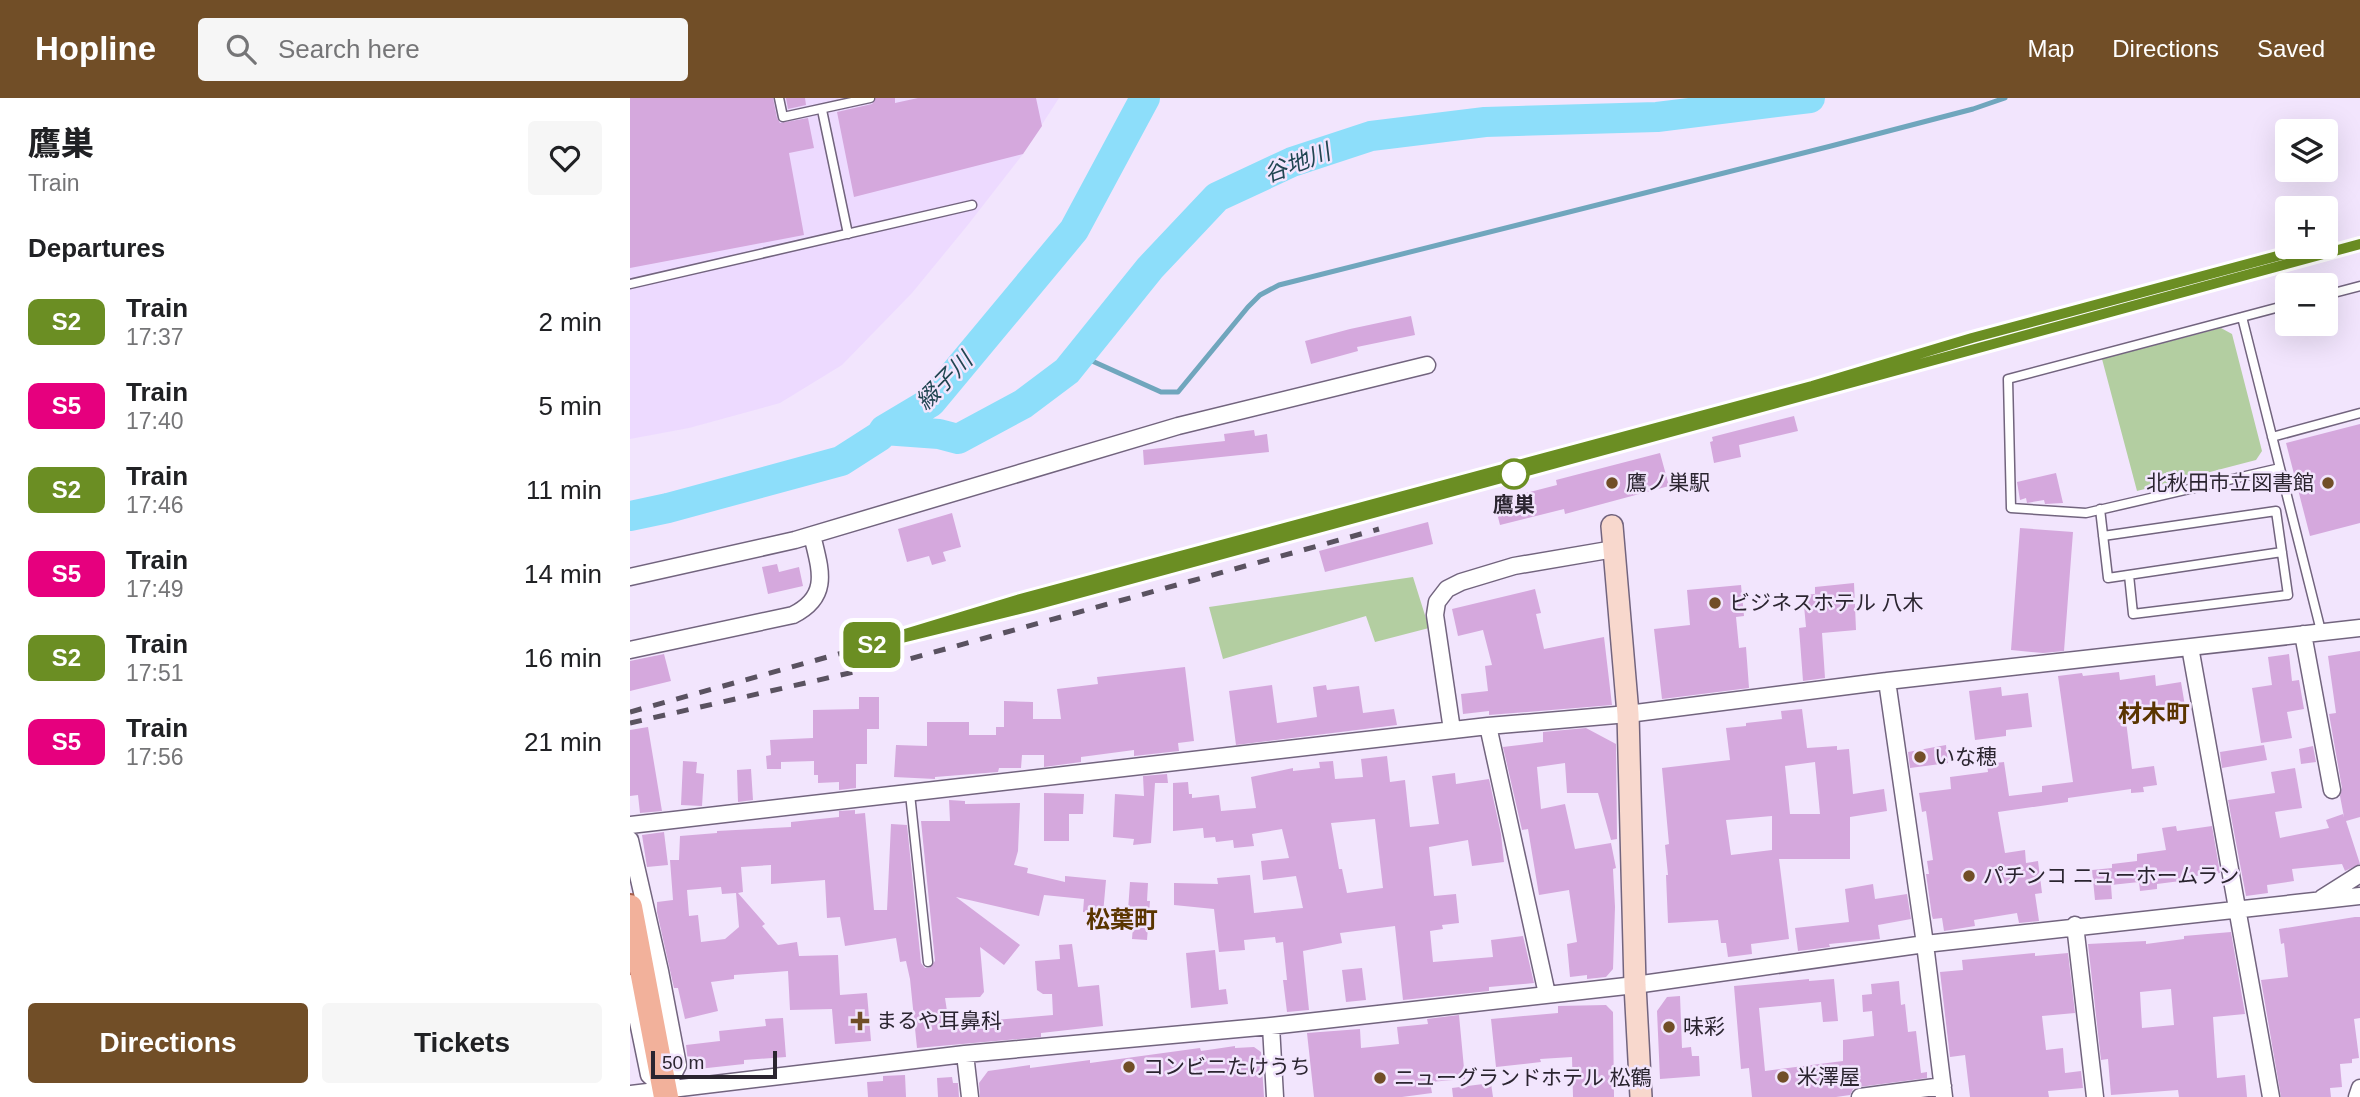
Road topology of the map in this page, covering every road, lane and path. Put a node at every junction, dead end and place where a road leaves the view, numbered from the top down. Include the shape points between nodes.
1 (779, 98) edge
2 (870, 98) edge
3 (822, 110) junction
4 (972, 205) dead end
5 (848, 234) junction
6 (630, 284) edge
7 (2360, 286) edge
8 (2338, 292) edge
9 (2275, 308) edge
10 (2242, 317) junction
11 (1427, 365) dead end
12 (2360, 413) edge
13 (2272, 437) junction
14 (2280, 468) junction
15 (2100, 509) junction
16 (1612, 526) dead end
17 (812, 535) junction
18 (2103, 536) junction
19 (1614, 549) junction
20 (2282, 552) junction
21 (2129, 575) junction
22 (630, 577) edge
23 (2360, 628) edge
24 (2321, 631) junction
25 (2302, 634) junction
26 (2190, 647) junction
27 (630, 650) edge
28 (1887, 681) junction
29 (1628, 714) junction
30 (1489, 726) junction
31 (1452, 730) junction
32 (2332, 790) dead end
33 (910, 794) junction
34 (630, 825) edge
35 (630, 840) edge
36 (2360, 874) edge
37 (2360, 896) edge
38 (2320, 899) junction
39 (630, 907) edge
40 (2238, 908) junction
41 (2075, 925) junction
42 (1925, 944) junction
43 (928, 961) dead end
44 (630, 983) edge
45 (1635, 985) junction
46 (1546, 994) junction
47 (1271, 1026) junction
48 (965, 1054) junction
49 (2360, 1088) edge
50 (1943, 1092) edge
51 (666, 1093) edge
52 (630, 1094) edge
53 (970, 1097) edge
54 (1275, 1097) edge
55 (1641, 1097) edge
56 (1860, 1097) edge
57 (2095, 1097) edge
58 (2271, 1097) edge
59 (2357, 1097) edge

1 - 3 lane via 783,117
2 - 3 lane
3 - 5 lane
4 - 5 lane
5 - 6 lane
7 - 8 lane
9 - 10 lane
10 - 13 lane
10 - 15 lane via 2008,379 2011,508 2086,513
11 - 17 street via 1178,426
12 - 13 lane
13 - 14 lane
14 - 15 lane
14 - 24 lane
15 - 18 lane
16 - 19 street
17 - 22 street
17 - 27 street via 821,575 819,592 804,609
18 - 20 lane via 2276,511
18 - 21 lane via 2108,578
19 - 29 street
19 - 31 street via 1514,566 1447,589 1437,601 1435,615
20 - 21 lane
20 - 21 lane via 2288,595 2133,614
23 - 24 street
24 - 25 street
25 - 26 street
25 - 32 street
26 - 28 street
26 - 40 street
28 - 29 street
28 - 42 street
29 - 30 street
29 - 45 street
30 - 31 street
30 - 46 street
31 - 33 street
33 - 34 street
33 - 43 lane
35 - 51 street via 678,1065
36 - 38 street
37 - 38 street
38 - 40 street
39 - 51 main road
40 - 41 street
40 - 58 street
41 - 42 street
41 - 57 street
42 - 45 street
42 - 50 street
44 - 51 street via 649,1075
45 - 46 street
45 - 55 street
46 - 47 street
47 - 48 street
47 - 54 street
48 - 51 street
48 - 53 street
49 - 59 street
50 - 56 street
51 - 52 street

